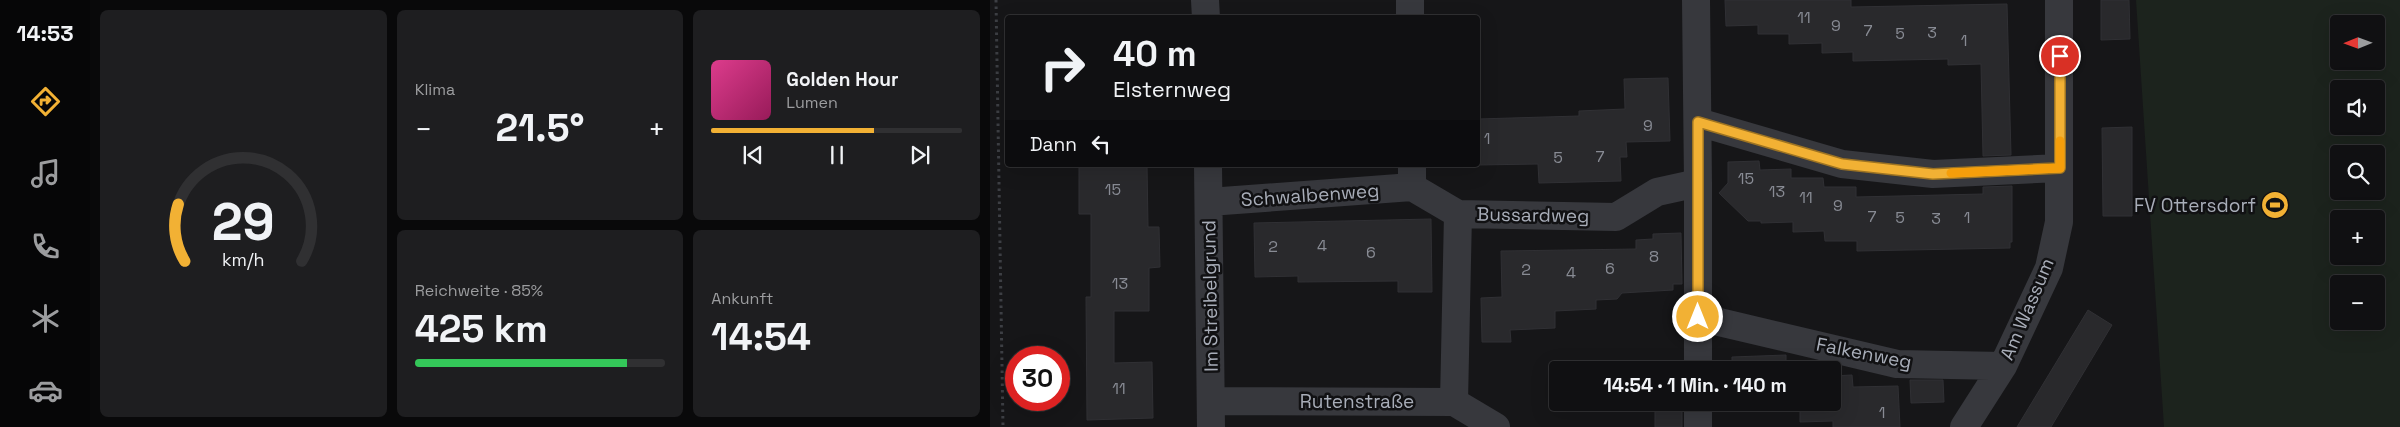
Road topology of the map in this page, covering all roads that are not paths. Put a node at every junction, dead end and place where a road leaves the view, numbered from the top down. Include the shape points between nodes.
1 (1205, 0) edge
2 (1410, 0) edge
3 (1696, 0) edge
4 (2060, 0) edge
5 (1206, 15) edge
6 (1410, 15) edge
7 (1698, 122) junction
8 (1208, 167) edge
9 (2060, 168) junction
10 (1412, 176) edge
11 (1698, 183) junction
12 (1209, 202) junction
13 (1458, 214) junction
14 (1698, 317) junction
15 (1698, 361) edge
16 (2003, 366) junction
17 (1454, 402) junction
18 (1698, 411) edge
19 (1211, 414) edge
20 (1496, 427) edge
21 (1698, 427) edge
22 (1964, 427) edge

1 - 5 street
2 - 6 street
3 - 7 street
4 - 9 street, Am Wassum
7 - 9 street via 1842,164 1933,174
7 - 11 street
8 - 12 street, Im Streibelgrund
9 - 16 street, Am Wassum via 2059,222 2049,268
10 - 12 street, Schwalbenweg
10 - 13 street, Schwalbenweg
11 - 13 street, Bussardweg via 1657,192 1616,217
11 - 14 street
12 - 19 street, Im Streibelgrund
13 - 17 street, Bussardweg
14 - 15 street
14 - 16 street, Falkenweg via 1897,364
16 - 22 street, Am Wassum
17 - 19 street, Rutenstraße
17 - 20 street
18 - 21 street

